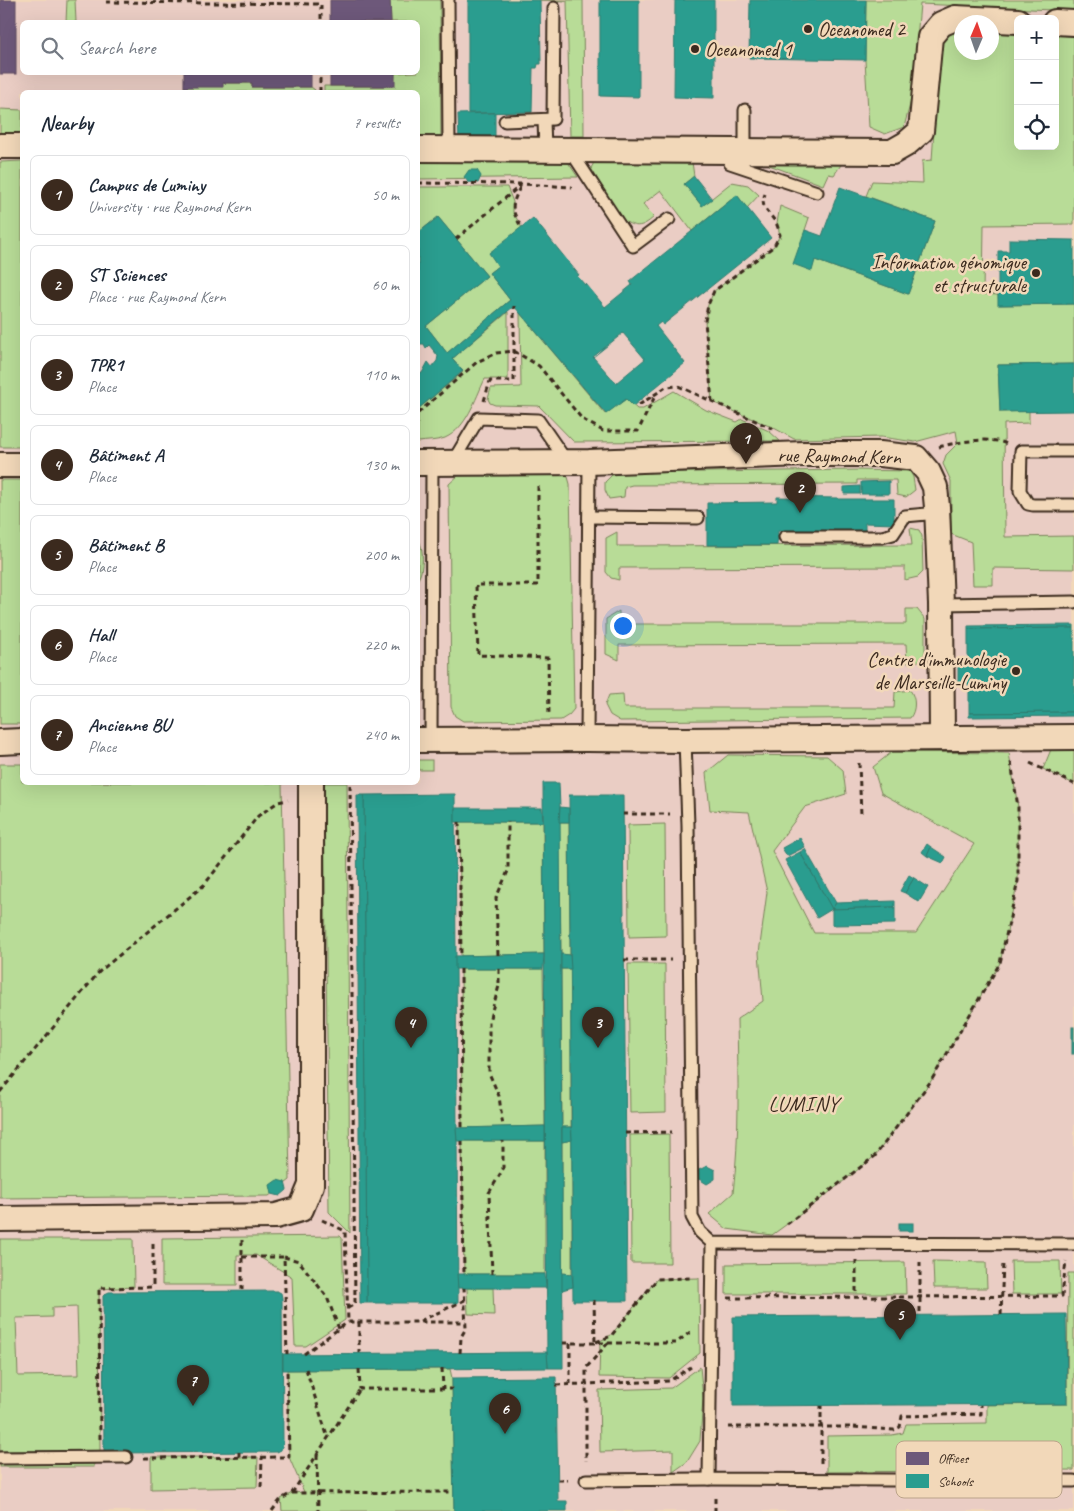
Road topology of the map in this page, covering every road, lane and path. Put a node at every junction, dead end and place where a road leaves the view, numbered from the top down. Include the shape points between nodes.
1 (448, 0) edge
2 (106, 2) dead end
3 (288, 2) edge
4 (554, 8) dead end
5 (971, 9) edge
6 (321, 20) edge
7 (1014, 20) edge
8 (1059, 22) edge
9 (1074, 23) edge
10 (320, 75) edge
11 (320, 90) edge
12 (745, 110) dead end
13 (544, 120) junction
14 (505, 121) dead end
15 (0, 146) edge
16 (20, 146) edge
17 (420, 149) edge
18 (449, 149) junction
19 (545, 150) junction
20 (570, 150) junction
21 (737, 151) junction
22 (772, 178) junction
23 (420, 183) edge
24 (522, 184) junction
25 (578, 187) dead end
26 (818, 192) dead end
27 (669, 219) dead end
28 (522, 228) dead end
29 (456, 239) dead end
30 (514, 306) dead end
31 (514, 351) junction
32 (656, 394) junction
33 (712, 402) junction
34 (639, 405) dead end
35 (420, 411) edge
36 (479, 418) junction
37 (1021, 451) junction
38 (1074, 451) edge
39 (804, 454) junction
40 (916, 458) junction
41 (538, 462) junction
42 (578, 462) junction
43 (434, 463) edge
44 (0, 465) edge
45 (20, 465) edge
46 (1074, 505) edge
47 (938, 513) junction
48 (589, 517) junction
49 (698, 518) dead end
50 (786, 537) dead end
51 (1074, 602) edge
52 (940, 604) junction
53 (1074, 736) edge
54 (942, 737) junction
55 (858, 738) junction
56 (550, 739) junction
57 (586, 739) junction
58 (424, 740) edge
59 (686, 740) junction
60 (0, 742) edge
61 (20, 742) edge
62 (1008, 745) junction
63 (1074, 784) edge
64 (311, 785) edge
65 (350, 785) edge
66 (287, 800) dead end
67 (623, 814) dead end
68 (687, 815) junction
69 (861, 815) dead end
70 (459, 822) dead end
71 (508, 822) dead end
72 (498, 955) dead end
73 (460, 956) dead end
74 (689, 959) junction
75 (624, 960) dead end
76 (461, 969) dead end
77 (498, 969) dead end
78 (0, 1092) edge
79 (502, 1127) dead end
80 (462, 1128) dead end
81 (625, 1132) dead end
82 (690, 1132) junction
83 (462, 1141) dead end
84 (503, 1141) dead end
85 (301, 1210) junction
86 (152, 1217) junction
87 (241, 1217) junction
88 (0, 1218) edge
89 (712, 1243) junction
90 (760, 1244) junction
91 (856, 1244) junction
92 (1003, 1244) junction
93 (1071, 1244) edge
94 (242, 1257) junction
95 (284, 1257) junction
96 (464, 1274) dead end
97 (492, 1274) dead end
98 (920, 1276) dead end
99 (712, 1278) junction
100 (464, 1288) dead end
101 (242, 1292) dead end
102 (921, 1296) junction
103 (1002, 1296) junction
104 (856, 1297) junction
105 (712, 1298) junction
106 (465, 1300) junction
107 (594, 1300) dead end
108 (348, 1308) junction
109 (920, 1315) dead end
110 (1001, 1315) dead end
111 (348, 1322) junction
112 (359, 1322) junction
113 (419, 1322) junction
114 (466, 1322) junction
115 (712, 1325) junction
116 (339, 1329) junction
117 (570, 1342) junction
118 (563, 1343) dead end
119 (595, 1343) junction
120 (608, 1344) junction
121 (359, 1353) dead end
122 (460, 1353) dead end
123 (287, 1354) dead end
124 (304, 1354) dead end
125 (711, 1354) junction
126 (442, 1368) dead end
127 (359, 1369) dead end
128 (287, 1370) dead end
129 (306, 1370) dead end
130 (556, 1385) dead end
131 (570, 1385) junction
132 (586, 1385) junction
133 (443, 1389) junction
134 (452, 1389) dead end
135 (360, 1390) junction
136 (981, 1405) dead end
137 (821, 1406) dead end
138 (710, 1426) junction
139 (821, 1427) junction
140 (328, 1438) junction
141 (239, 1452) dead end
142 (317, 1454) junction
143 (100, 1457) junction
144 (126, 1457) dead end
145 (0, 1458) edge
146 (144, 1458) dead end
147 (240, 1458) junction
148 (262, 1458) junction
149 (586, 1463) dead end
150 (586, 1480) dead end
151 (710, 1480) junction
152 (821, 1480) junction
153 (896, 1480) edge
154 (261, 1487) dead end
155 (453, 1492) dead end
156 (318, 1493) junction
157 (292, 1494) junction
158 (272, 1511) edge
159 (318, 1511) edge

1 - 18 lane
2 - 3 path
3 - 6 path via 321,4
4 - 13 lane via 552,119
5 - 7 street
5 - 21 street via 940,24 930,37 921,131 906,144 892,152
8 - 9 street
10 - 11 path
12 - 21 lane
13 - 14 lane
13 - 19 lane
15 - 16 street
17 - 18 street
18 - 19 street
19 - 20 street
20 - 21 street
20 - 27 lane via 633,246
21 - 22 lane via 730,163
22 - 26 lane
22 - 33 path via 763,200 764,209 777,224 780,235 774,246 714,291 708,305 705,321
23 - 24 path
24 - 25 path
24 - 28 path via 513,202 513,212
24 - 29 path
30 - 31 path
31 - 32 path via 539,366 582,419 603,432 638,431
31 - 35 path via 496,353 477,362
31 - 36 path via 514,381 490,381
32 - 33 path via 666,387 678,386
32 - 34 path
33 - 39 path via 774,428
36 - 42 lane via 538,420
36 - 43 lane
37 - 38 lane
37 - 40 path via 1000,441 962,441
37 - 46 lane via 1020,491 1028,504
39 - 40 street, rue Raymond Kern via 880,454
39 - 42 street, rue Raymond Kern
40 - 47 street, rue Raymond Kern via 935,487
41 - 42 street, rue Raymond Kern
41 - 43 street, rue Raymond Kern
41 - 56 path via 538,585 476,585 478,655 548,658
42 - 48 lane
43 - 58 lane
44 - 45 street
47 - 50 lane via 905,516 893,534 882,537
47 - 52 street, rue Raymond Kern
48 - 49 lane
48 - 57 lane
51 - 52 lane
52 - 54 street, rue Raymond Kern
53 - 62 street
54 - 55 street
54 - 62 street
55 - 59 street
55 - 69 path
56 - 57 street
56 - 58 street
57 - 59 street
59 - 68 lane
60 - 61 street
62 - 63 path
62 - 90 path via 1018,807 1018,881 1000,963 931,1081 875,1156
64 - 85 street via 311,1186
65 - 108 path via 355,1304
66 - 78 path via 278,802 258,816 204,885 99,972
67 - 68 path
68 - 74 lane
70 - 73 path
71 - 72 path via 508,871 496,898
74 - 75 path
74 - 82 lane
76 - 80 path
77 - 79 path via 498,986 489,1020 489,1074 499,1096
81 - 82 path
82 - 89 lane via 692,1217 700,1232
83 - 96 path
84 - 97 path via 503,1170 489,1192
85 - 87 street via 276,1216
85 - 108 path via 346,1231
86 - 87 street
86 - 88 street
86 - 143 path via 153,1287 99,1288
87 - 94 path
89 - 90 lane
89 - 99 lane
90 - 91 lane
91 - 92 lane
91 - 104 path
92 - 93 lane
92 - 103 path
93 - 103 path via 1062,1296
94 - 95 path
94 - 101 path
95 - 116 path via 299,1261 326,1298
95 - 123 path
98 - 102 path
99 - 105 lane
99 - 119 path via 657,1279 611,1336
100 - 106 path
102 - 103 path
102 - 104 path
102 - 109 path
103 - 110 path
104 - 105 path
105 - 115 lane
106 - 113 path
106 - 114 path
107 - 119 path
108 - 111 path
111 - 112 path
111 - 116 path
112 - 113 path
112 - 121 path
113 - 114 path
114 - 122 path
115 - 120 path via 700,1326 676,1343
115 - 125 lane
116 - 124 path
117 - 118 path
117 - 119 path
117 - 131 path
119 - 120 path
120 - 132 path via 586,1368
125 - 132 path via 669,1381
125 - 138 lane
126 - 133 path
127 - 135 path
128 - 148 path via 289,1457
129 - 140 path
130 - 131 path
131 - 132 path
132 - 149 path
133 - 134 path
133 - 135 path
135 - 140 path
136 - 139 path via 981,1414 902,1416 900,1427 894,1430
137 - 139 path
138 - 139 path
138 - 151 lane
139 - 152 path
140 - 142 path
141 - 147 path
142 - 156 path
142 - 157 path
143 - 144 lane
143 - 145 lane
146 - 147 path
147 - 148 path
148 - 154 path
150 - 151 lane
151 - 152 lane
152 - 153 lane
155 - 156 path
156 - 157 path
156 - 159 path
157 - 158 path via 281,1499

